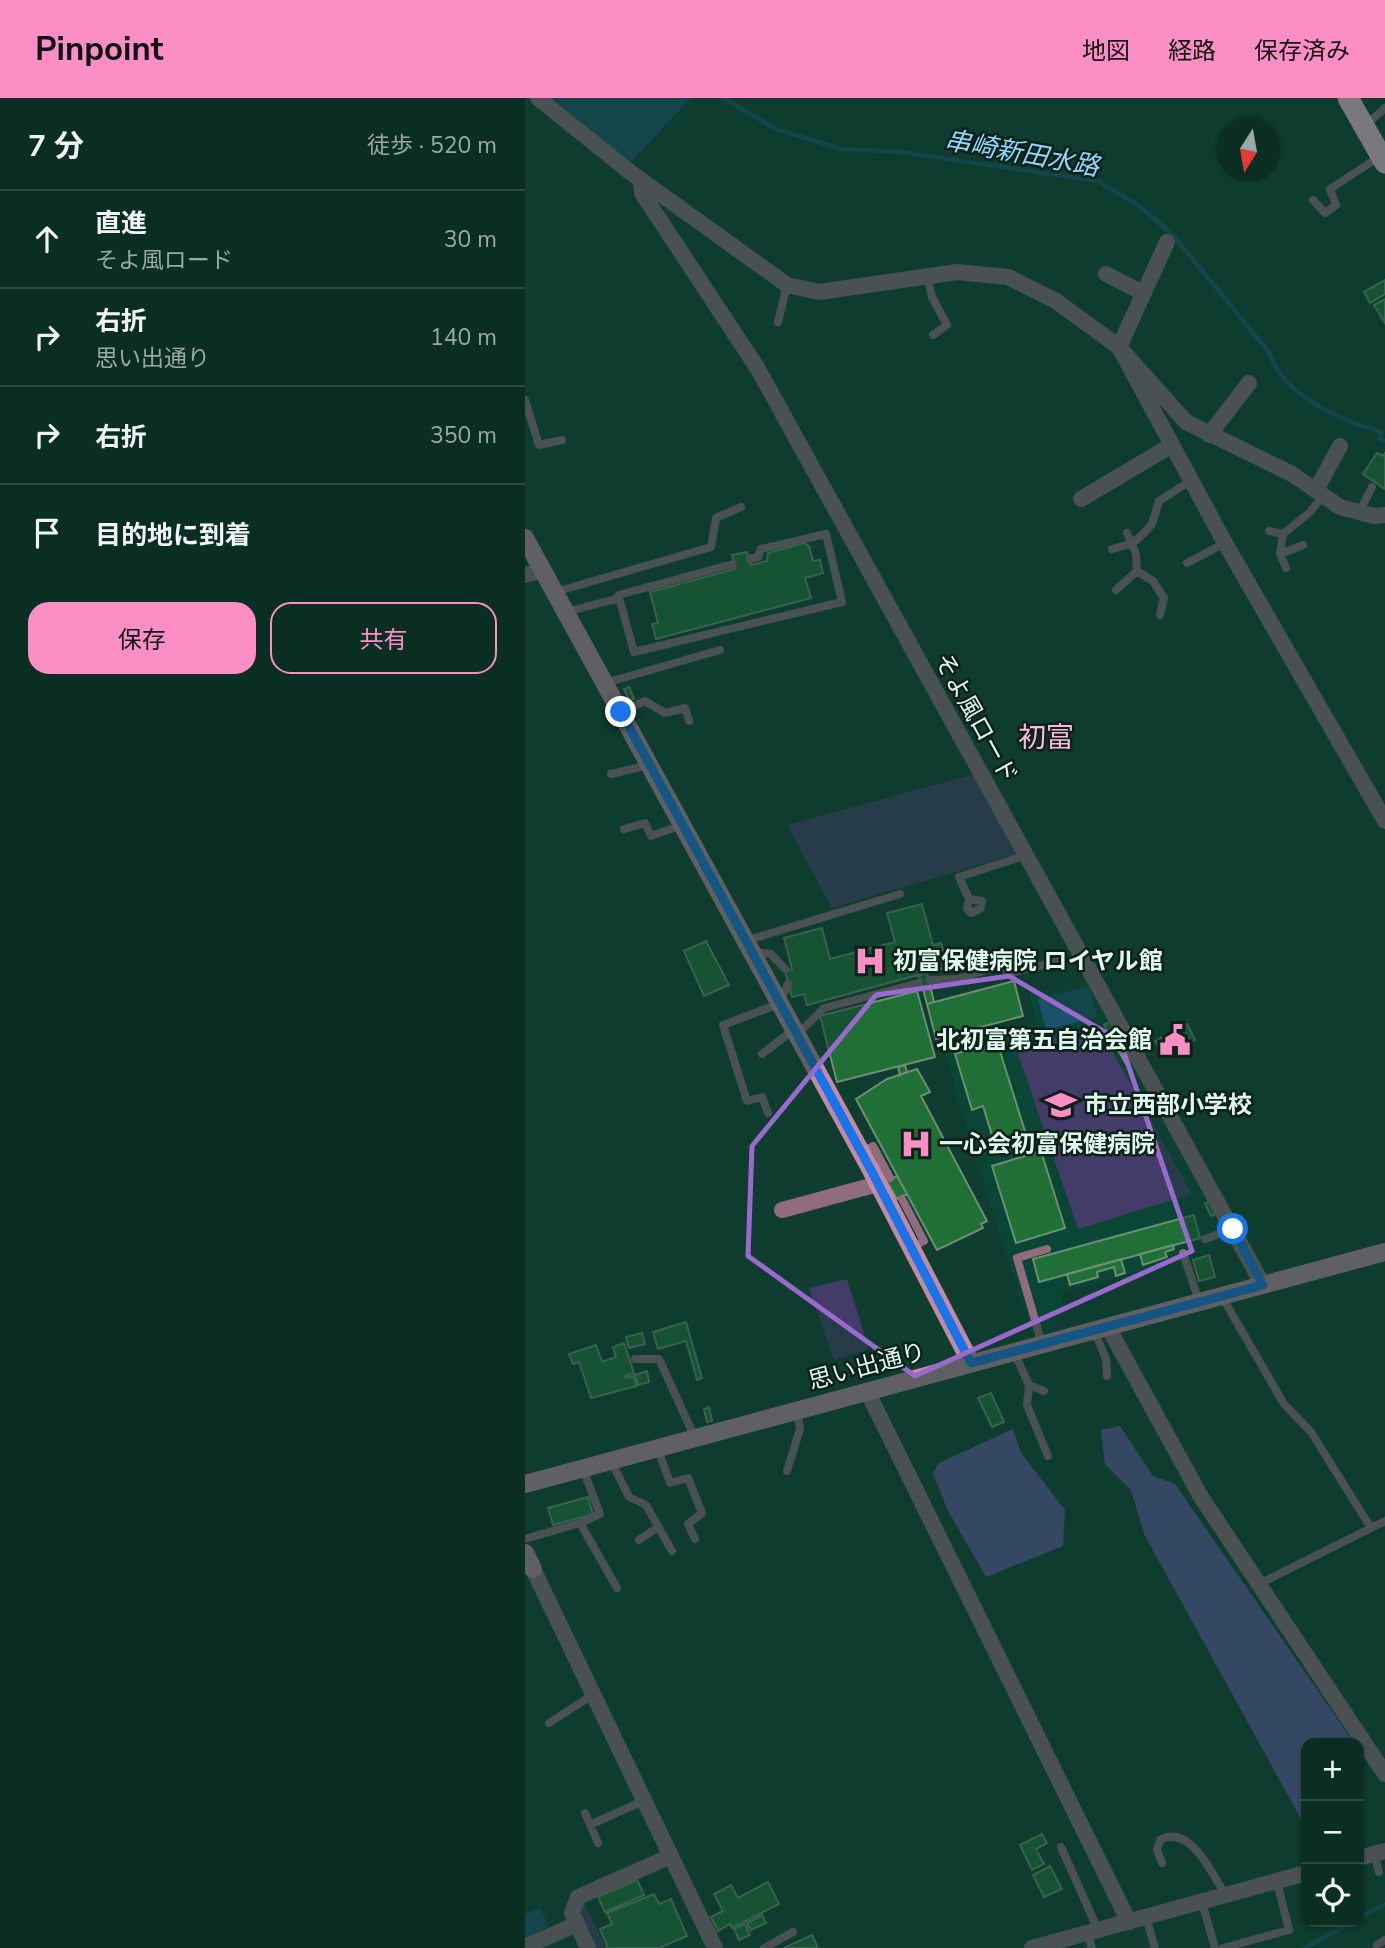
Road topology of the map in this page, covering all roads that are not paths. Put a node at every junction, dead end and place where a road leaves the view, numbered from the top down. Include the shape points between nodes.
1 (538, 98) edge
2 (1347, 98) edge
3 (1385, 108) edge
4 (1364, 127) junction
5 (1383, 159) edge
6 (641, 180) junction
7 (1313, 200) dead end
8 (1167, 242) dead end
9 (1106, 274) dead end
10 (927, 275) junction
11 (787, 285) junction
12 (1143, 293) junction
13 (778, 322) dead end
14 (933, 335) dead end
15 (1119, 347) junction
16 (1249, 383) dead end
17 (525, 400) edge
18 (1209, 435) junction
19 (562, 440) dead end
20 (1172, 445) junction
21 (1340, 446) dead end
22 (1192, 480) junction
23 (1372, 487) dead end
24 (1320, 493) junction
25 (1081, 499) dead end
26 (741, 507) dead end
27 (1359, 513) junction
28 (1385, 515) edge
29 (1269, 531) dead end
30 (1127, 533) dead end
31 (1283, 534) junction
32 (525, 538) edge
33 (1133, 543) junction
34 (1225, 543) junction
35 (1303, 545) dead end
36 (1112, 550) dead end
37 (1280, 554) junction
38 (750, 559) dead end
39 (1187, 563) dead end
40 (733, 564) dead end
41 (1286, 568) dead end
42 (543, 570) junction
43 (1137, 571) junction
44 (525, 575) edge
45 (1116, 590) dead end
46 (555, 593) junction
47 (616, 599) junction
48 (566, 612) junction
49 (1160, 615) dead end
50 (720, 650) dead end
51 (605, 683) junction
52 (621, 712) junction
53 (689, 721) dead end
54 (649, 765) junction
55 (611, 774) dead end
56 (1385, 821) edge
57 (682, 825) junction
58 (624, 829) dead end
59 (1027, 855) junction
60 (899, 894) dead end
61 (969, 899) dead end
62 (747, 946) junction
63 (1064, 960) dead end
64 (785, 969) dead end
65 (930, 980) dead end
66 (919, 983) dead end
67 (788, 984) dead end
68 (779, 1004) junction
69 (794, 1033) junction
70 (762, 1054) dead end
71 (768, 1113) dead end
72 (884, 1181) junction
73 (902, 1199) dead end
74 (782, 1210) dead end
75 (1233, 1229) junction
76 (1205, 1238) dead end
77 (912, 1247) junction
78 (1048, 1249) dead end
79 (1385, 1252) edge
80 (1183, 1253) dead end
81 (1263, 1285) junction
82 (1221, 1295) junction
83 (1199, 1301) junction
84 (1101, 1329) junction
85 (1042, 1344) junction
86 (1013, 1352) junction
87 (635, 1359) dead end
88 (971, 1363) junction
89 (1107, 1376) dead end
90 (1029, 1385) junction
91 (867, 1391) junction
92 (1044, 1391) dead end
93 (797, 1410) junction
94 (695, 1438) junction
95 (658, 1449) junction
96 (1048, 1456) dead end
97 (611, 1461) junction
98 (583, 1469) junction
99 (787, 1471) dead end
100 (525, 1484) edge
101 (1385, 1521) edge
102 (580, 1523) junction
103 (658, 1527) junction
104 (1371, 1528) junction
105 (525, 1539) edge
106 (695, 1539) dead end
107 (639, 1540) dead end
108 (672, 1551) dead end
109 (529, 1561) edge
110 (1259, 1584) junction
111 (617, 1588) dead end
112 (594, 1694) junction
113 (549, 1723) dead end
114 (1385, 1774) edge
115 (645, 1800) junction
116 (585, 1813) dead end
117 (590, 1825) junction
118 (598, 1843) dead end
119 (1061, 1847) dead end
120 (1373, 1855) edge
121 (671, 1856) junction
122 (1162, 1863) dead end
123 (1379, 1872) dead end
124 (1301, 1875) edge
125 (1277, 1882) junction
126 (1226, 1896) junction
127 (1202, 1902) junction
128 (1146, 1917) junction
129 (1129, 1922) junction
130 (577, 1924) junction
131 (793, 1932) dead end
132 (1092, 1937) edge
133 (525, 1947) edge
134 (587, 1948) edge
135 (715, 1948) edge
136 (764, 1948) edge
137 (1032, 1948) edge
138 (1155, 1948) edge
139 (1215, 1948) edge
140 (1223, 1948) edge

1 - 6 street
2 - 4 highway
3 - 4 lane
4 - 5 highway
5 - 7 lane via 1330,189 1336,205 1325,213
6 - 11 street
6 - 59 street, そよ風ロード via 642,193 758,369
8 - 12 street
9 - 12 street
10 - 11 street via 840,291
10 - 14 lane via 932,297 947,325
10 - 15 street via 957,272 1008,277 1056,301
11 - 13 lane
12 - 15 street
15 - 18 street via 1186,422
15 - 20 street
16 - 18 street
17 - 19 lane via 539,445
18 - 24 street via 1292,474
20 - 22 street
20 - 25 street
21 - 24 street
22 - 33 lane via 1159,501 1152,524
22 - 34 street
23 - 27 lane
24 - 27 street
24 - 31 lane via 1310,513
26 - 46 lane via 716,518 711,547
27 - 28 street
29 - 31 lane
30 - 33 lane
31 - 37 lane
32 - 42 street
33 - 36 lane
33 - 43 lane
34 - 39 lane
34 - 56 street
35 - 37 lane
37 - 41 lane
38 - 47 lane via 758,557 761,549 826,534 842,602 634,652
40 - 47 lane
42 - 44 street
42 - 46 street
43 - 45 lane
43 - 49 lane via 1160,589 1164,598
46 - 48 street
47 - 48 lane
48 - 51 street
50 - 51 lane
51 - 52 street
52 - 53 lane via 645,701 665,713 685,708
52 - 54 street
54 - 55 lane
54 - 57 street
57 - 58 lane via 651,836 645,823
57 - 62 street
59 - 61 lane via 959,877
59 - 75 street, そよ風ロード via 1148,1083
60 - 62 lane
62 - 64 lane via 771,954
62 - 68 street
63 - 65 lane via 1014,972 996,967 957,979
66 - 69 lane via 824,1008
67 - 68 lane
68 - 69 street
68 - 71 lane via 723,1025 747,1101 762,1097
69 - 70 lane
69 - 72 street via 861,1153
72 - 74 street
72 - 77 street
73 - 77 lane via 924,1241
75 - 76 lane
75 - 81 street, そよ風ロード
77 - 88 street
78 - 85 lane via 1017,1258
79 - 81 street, 思い出通り
80 - 83 lane
81 - 82 street, 思い出通り
82 - 83 street, 思い出通り
82 - 104 lane via 1284,1404 1311,1432
83 - 84 street, 思い出通り
84 - 85 street, 思い出通り
84 - 89 lane
84 - 110 street
85 - 86 street, 思い出通り
86 - 88 street, 思い出通り
86 - 90 lane
87 - 94 lane via 659,1359
88 - 91 street, 思い出通り
90 - 92 lane
90 - 96 lane via 1027,1405
91 - 93 street, 思い出通り
91 - 129 street
93 - 94 street, 思い出通り
93 - 99 lane via 800,1429
94 - 95 street, 思い出通り
95 - 97 street, 思い出通り
95 - 106 lane via 670,1483 688,1478 702,1513 688,1524
97 - 98 street, 思い出通り
97 - 103 lane via 629,1497 646,1505
98 - 100 street, 思い出通り
98 - 102 lane via 600,1514
101 - 104 lane
102 - 105 lane
102 - 111 lane
103 - 107 lane
103 - 108 lane
104 - 110 lane
109 - 112 street
110 - 114 street
112 - 113 lane
112 - 115 street
115 - 117 lane
115 - 121 street
116 - 117 lane
117 - 118 lane
119 - 132 lane
120 - 123 lane
121 - 130 street via 578,1897 572,1913
121 - 135 street
122 - 126 lane via 1157,1850 1160,1840 1183,1839 1199,1854
124 - 125 street
125 - 126 street
125 - 140 lane via 1289,1930
126 - 127 street
127 - 128 street
127 - 139 lane
128 - 129 street
128 - 138 lane
129 - 132 street
130 - 133 street
130 - 134 street
131 - 136 lane
132 - 137 street

